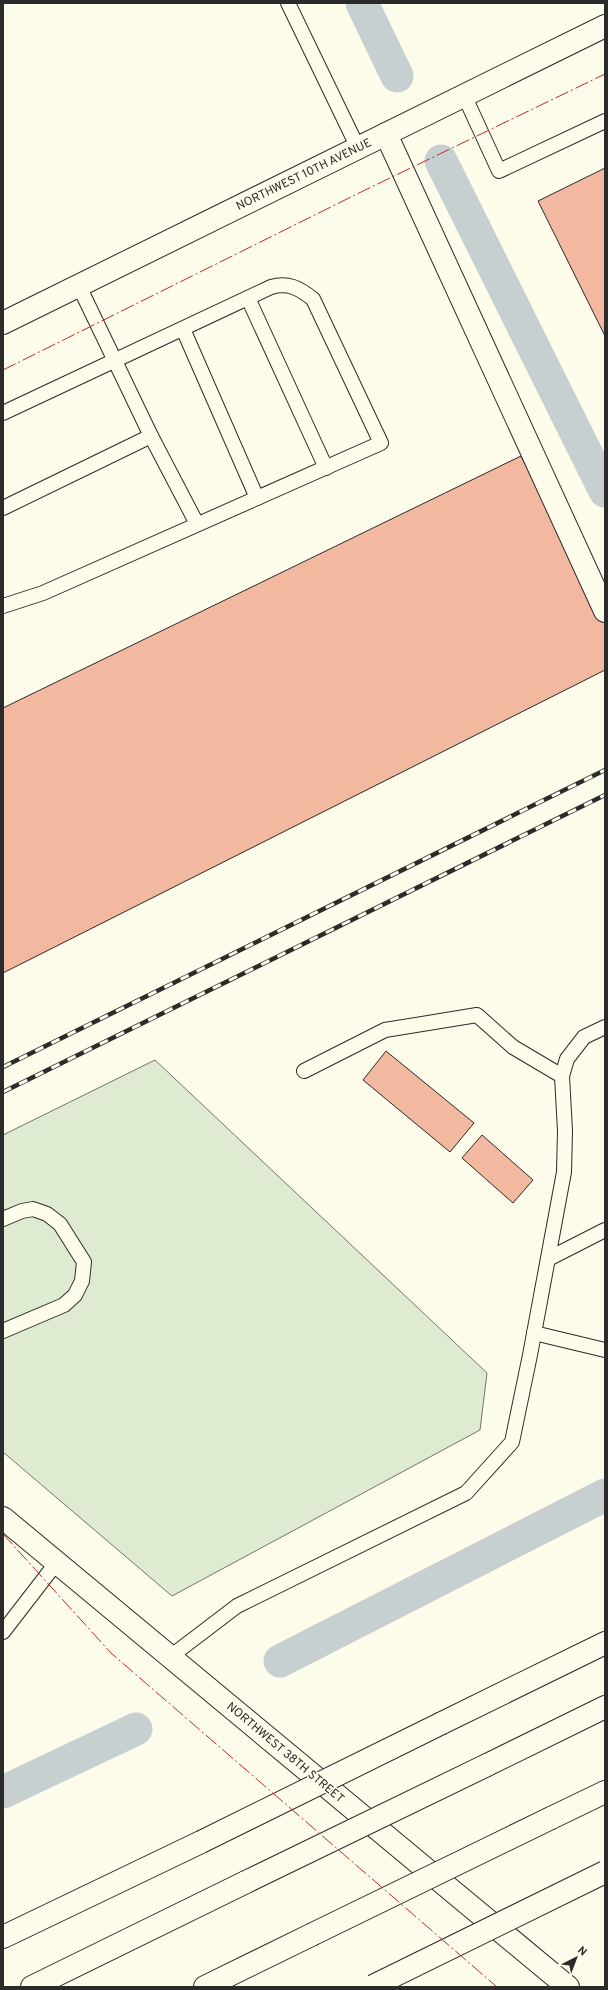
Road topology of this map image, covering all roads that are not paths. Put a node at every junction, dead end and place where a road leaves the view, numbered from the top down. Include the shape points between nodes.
1 (288, 3) edge
2 (605, 26) edge
3 (464, 95) junction
4 (605, 121) edge
5 (386, 134) junction
6 (358, 148) junction
7 (79, 286) junction
8 (248, 298) junction
9 (3, 323) edge
10 (183, 329) junction
11 (115, 359) junction
12 (3, 413) edge
13 (150, 436) junction
14 (326, 468) junction
15 (257, 498) junction
16 (3, 508) edge
17 (196, 524) junction
18 (3, 606) edge
19 (605, 611) edge
20 (605, 1027) edge
21 (304, 1071) dead end
22 (562, 1076) junction
23 (3, 1219) edge
24 (605, 1230) edge
25 (548, 1259) junction
26 (3, 1331) edge
27 (534, 1333) junction
28 (605, 1350) edge
29 (3, 1518) edge
30 (57, 1562) junction
31 (3, 1632) edge
32 (605, 1643) edge
33 (170, 1657) junction
34 (605, 1706) edge
35 (605, 1792) edge
36 (605, 1872) edge
37 (3, 1937) edge
38 (372, 1986) edge
39 (32, 1987) edge
40 (205, 1987) edge
41 (568, 1987) edge

1 - 6 lane
2 - 3 main road, NORTHWEST 10TH AVENUE
3 - 4 lane via 499,171
3 - 5 main road, NORTHWEST 10TH AVENUE
5 - 6 main road, NORTHWEST 10TH AVENUE
5 - 19 main road
6 - 7 main road, NORTHWEST 10TH AVENUE
7 - 9 main road, NORTHWEST 10TH AVENUE
7 - 11 lane
8 - 10 lane
8 - 14 lane
8 - 14 lane via 282,284 298,288 313,299 378,436 381,443
10 - 11 lane
10 - 15 lane
11 - 12 lane
11 - 13 lane
13 - 16 lane
13 - 17 lane
14 - 15 lane
15 - 17 lane
17 - 18 lane via 43,593
20 - 22 lane via 584,1037 567,1059
21 - 22 lane via 386,1030 477,1015 513,1046
22 - 25 lane via 564,1172
23 - 26 lane via 34,1209 47,1214 60,1224 84,1262 82,1280 75,1295 64,1305
24 - 25 lane
25 - 27 lane
27 - 28 lane
27 - 33 lane via 512,1442 466,1493 237,1606
29 - 30 main road, NORTHWEST 38TH STREET
30 - 31 lane
30 - 33 main road, NORTHWEST 38TH STREET
32 - 37 main road, bridge
33 - 41 main road, NORTHWEST 38TH STREET
34 - 39 main road, bridge
35 - 40 main road, bridge
36 - 38 main road, bridge

